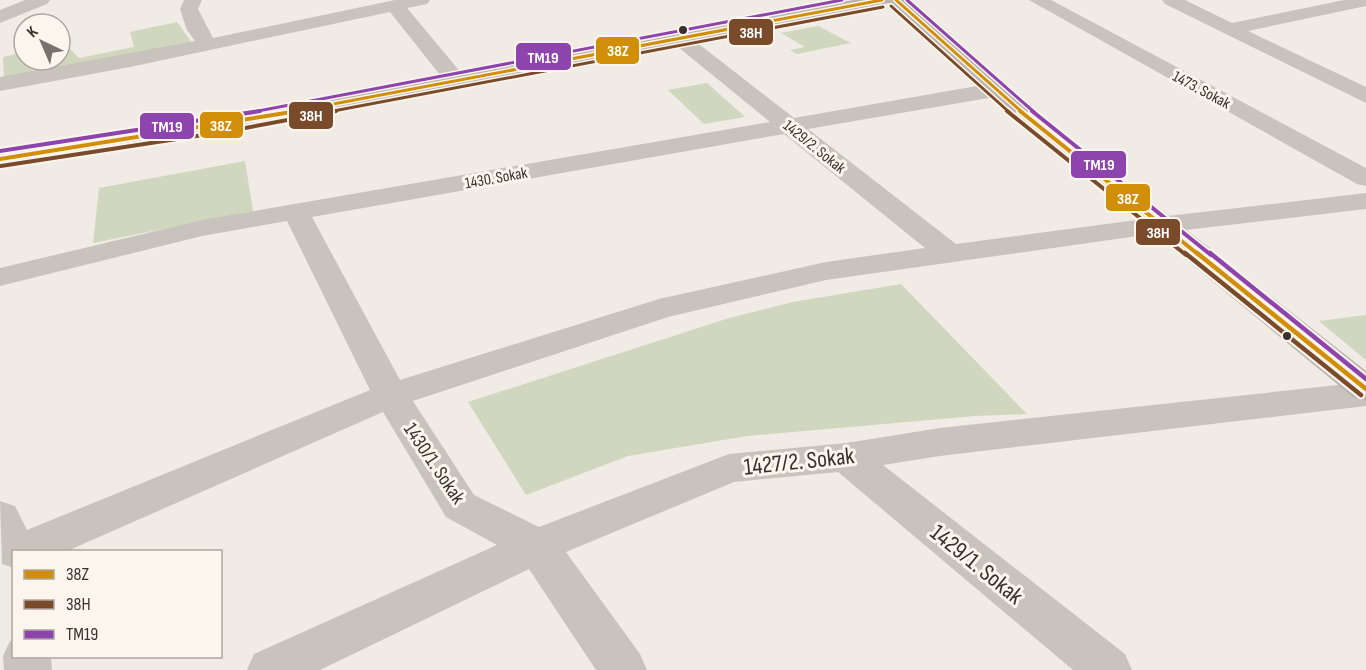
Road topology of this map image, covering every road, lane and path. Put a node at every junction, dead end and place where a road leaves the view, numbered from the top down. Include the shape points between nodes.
1 (41, 0) edge
2 (193, 0) edge
3 (421, 0) edge
4 (882, 0) edge
5 (896, 0) edge
6 (1038, 0) edge
7 (1171, 0) edge
8 (1364, 1) edge
9 (395, 6) junction
10 (0, 17) edge
11 (1233, 28) junction
12 (679, 39) junction
13 (208, 45) junction
14 (456, 80) junction
15 (0, 84) edge
16 (994, 90) junction
17 (1366, 96) edge
18 (790, 125) junction
19 (0, 159) edge
20 (1366, 178) edge
21 (1366, 201) edge
22 (296, 212) junction
23 (1159, 225) junction
24 (950, 254) junction
25 (0, 277) edge
26 (1366, 389) edge
27 (1366, 394) edge
28 (391, 395) junction
29 (846, 457) junction
30 (0, 517) edge
31 (537, 546) junction
32 (18, 550) edge
33 (24, 550) edge
34 (271, 670) edge
35 (623, 670) edge
36 (1108, 670) edge

1 - 10 street
2 - 13 street via 189,9 196,30
3 - 9 street
4 - 12 street
5 - 16 street
6 - 20 street, 1473. Sokak
7 - 11 street
8 - 11 street
9 - 13 street
9 - 14 street
11 - 17 street
12 - 14 street
12 - 18 street, 1429/2. Sokak
13 - 15 street
14 - 19 street via 228,124
16 - 18 street, 1430. Sokak
16 - 23 street
18 - 22 street, 1430. Sokak
18 - 24 street, 1429/2. Sokak
21 - 23 street
22 - 25 street, 1430. Sokak via 202,228
22 - 28 street, 1430/1. Sokak
23 - 24 street
23 - 26 street
24 - 28 street via 826,272 659,309
27 - 29 street, 1427/2. Sokak via 931,443
28 - 31 street, 1430/1. Sokak via 460,506
28 - 33 street
29 - 31 street, 1427/2. Sokak via 729,468
29 - 36 street, 1429/1. Sokak
30 - 32 street
31 - 34 street, 1427/2. Sokak
31 - 35 street, 1430/1. Sokak

